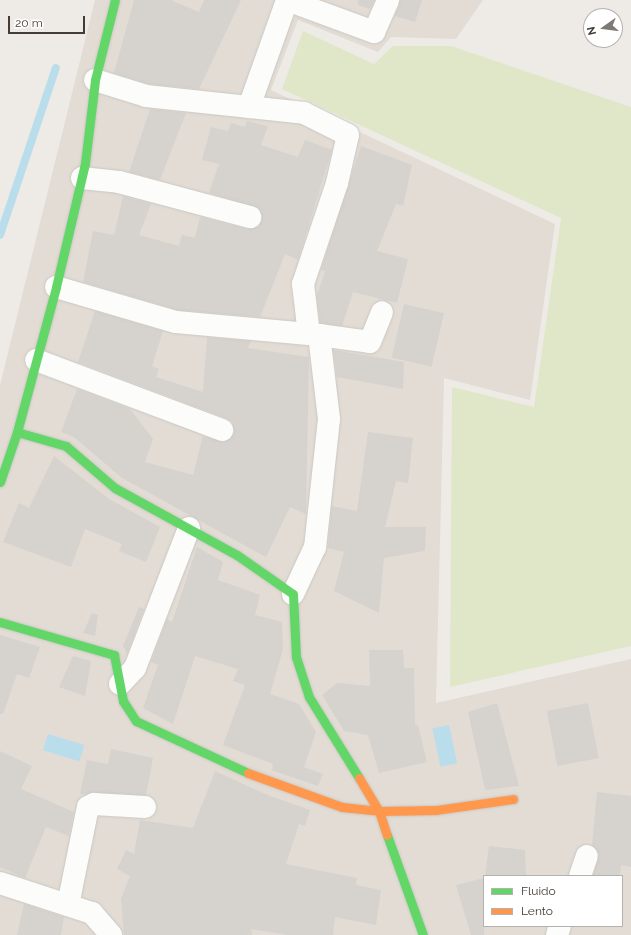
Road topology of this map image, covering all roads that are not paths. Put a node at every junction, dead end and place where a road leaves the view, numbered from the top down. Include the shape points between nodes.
1 (115, 0) edge
2 (287, 0) edge
3 (388, 0) edge
4 (95, 80) junction
5 (249, 106) junction
6 (82, 178) junction
7 (250, 217) dead end
8 (56, 287) junction
9 (382, 312) dead end
10 (314, 334) junction
11 (36, 360) junction
12 (222, 430) dead end
13 (17, 432) junction
14 (0, 482) edge
15 (189, 528) junction
16 (293, 594) junction
17 (0, 622) edge
18 (120, 684) junction
19 (513, 799) dead end
20 (144, 807) dead end
21 (379, 811) junction
22 (0, 883) edge
23 (68, 905) junction
24 (111, 935) edge
25 (423, 935) edge

1 - 4 street
2 - 3 street via 374,32
2 - 5 street
4 - 5 street via 146,96
4 - 6 street
5 - 10 street via 304,113 348,135 337,183 303,284
6 - 7 street via 119,182
6 - 8 street
8 - 10 street via 176,322
8 - 11 street
9 - 10 street via 370,342
10 - 16 street via 329,419 315,547
11 - 12 street
11 - 13 street
13 - 14 street
13 - 15 street via 66,446 115,488
15 - 16 street via 237,555
15 - 18 street via 136,668
16 - 21 street via 296,657 309,697
17 - 18 street via 114,655
18 - 21 street via 123,701 136,721 275,784 342,807
19 - 21 street via 436,810
20 - 23 street via 94,804 88,807
21 - 25 street
22 - 23 street
23 - 24 street via 92,913

